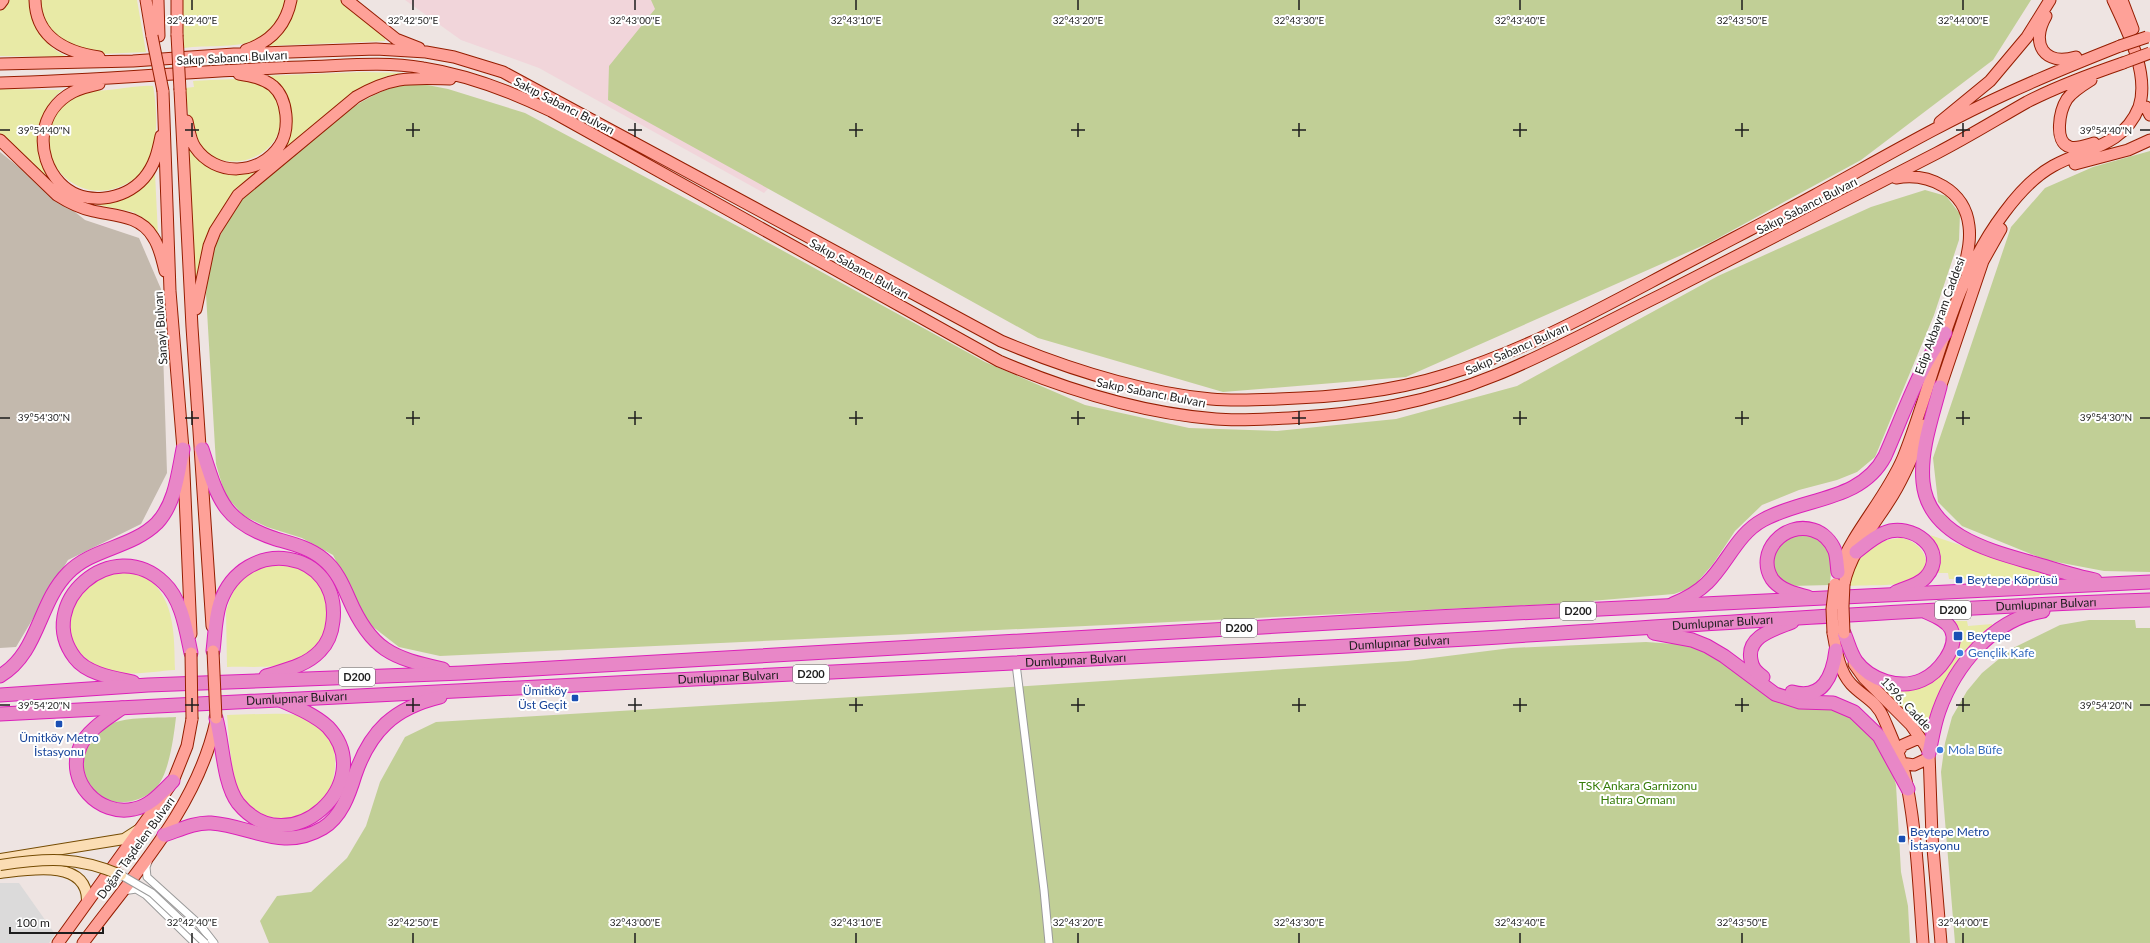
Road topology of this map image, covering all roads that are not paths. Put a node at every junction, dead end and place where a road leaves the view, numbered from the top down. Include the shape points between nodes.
1 (3, 0) edge
2 (36, 0) edge
3 (146, 0) edge
4 (158, 0) edge
5 (177, 0) edge
6 (290, 0) edge
7 (347, 0) edge
8 (2050, 0) edge
9 (2057, 0) edge
10 (2111, 0) edge
11 (2121, 0) edge
12 (0, 4) edge
13 (2131, 32) junction
14 (156, 36) junction
15 (2149, 36) edge
16 (2116, 47) junction
17 (2150, 53) edge
18 (234, 54) junction
19 (436, 54) junction
20 (133, 61) junction
21 (0, 64) edge
22 (2105, 69) junction
23 (220, 70) junction
24 (121, 78) junction
25 (470, 79) junction
26 (0, 82) edge
27 (181, 102) junction
28 (2148, 111) edge
29 (164, 117) junction
30 (2124, 130) junction
31 (1924, 134) junction
32 (0, 140) edge
33 (2150, 140) edge
34 (2075, 164) junction
35 (1885, 180) junction
36 (170, 291) junction
37 (1957, 300) junction
38 (192, 327) junction
39 (1946, 333) junction
40 (1940, 387) junction
41 (184, 449) junction
42 (202, 449) junction
43 (1856, 552) junction
44 (1839, 580) junction
45 (2150, 582) edge
46 (2110, 584) junction
47 (1884, 596) junction
48 (1821, 600) junction
49 (2150, 600) edge
50 (2078, 602) junction
51 (1666, 607) junction
52 (1924, 612) junction
53 (1802, 617) junction
54 (1620, 629) junction
55 (1839, 633) junction
56 (1836, 650) junction
57 (213, 651) junction
58 (191, 653) junction
59 (1016, 664) junction
60 (463, 673) junction
61 (0, 676) edge
62 (251, 681) junction
63 (148, 685) junction
64 (466, 690) junction
65 (0, 695) edge
66 (279, 699) junction
67 (122, 708) junction
68 (0, 714) edge
69 (216, 718) junction
70 (1919, 738) junction
71 (1929, 755) junction
72 (1899, 758) junction
73 (173, 781) junction
74 (1908, 789) junction
75 (145, 823) junction
76 (164, 835) junction
77 (150, 855) junction
78 (0, 859) edge
79 (0, 865) edge
80 (0, 873) edge
81 (121, 875) joint
82 (121, 892) junction
83 (87, 900) junction
84 (58, 943) edge
85 (83, 943) edge
86 (195, 943) edge
87 (205, 943) edge
88 (214, 943) edge
89 (1049, 943) edge
90 (1923, 943) edge
91 (1941, 943) edge

1 - 12 main road
2 - 20 main road via 39,18 44,28 61,47 90,55
3 - 14 main road
4 - 14 main road, Sanayi Bulvarı
5 - 27 main road, bridge
6 - 18 main road via 285,18 275,34 258,46
7 - 19 main road via 396,39
8 - 31 main road via 2027,37 1990,81
9 - 16 main road via 2041,25 2040,42 2046,54 2063,61
10 - 13 main road, Edip Akbayram Caddesi
11 - 13 main road, Edip Akbayram Caddesi
13 - 28 main road, Edip Akbayram Caddesi via 2149,76
13 - 30 main road, Edip Akbayram Caddesi via 2143,74 2144,89 2139,108
14 - 29 main road, Sanayi Bulvarı, bridge
15 - 16 main road, Sakıp Sabancı Bulvarı, bridge
16 - 31 main road, Sakıp Sabancı Bulvarı via 2006,93
17 - 22 main road, Sakıp Sabancı Bulvarı, bridge
18 - 19 main road, Sakıp Sabancı Bulvarı via 376,49
18 - 20 main road, Sakıp Sabancı Bulvarı
19 - 31 main road, Sakıp Sabancı Bulvarı via 454,56 503,72 1001,341 1039,357 1097,376 1212,399 1322,398 1385,389 1452,373 1566,326 1812,197
20 - 21 main road
22 - 30 main road via 2072,94 2066,102 2060,124 2061,138 2069,147 2081,146
22 - 35 main road, Sakıp Sabancı Bulvarı via 2030,101
23 - 24 main road, Sakıp Sabancı Bulvarı
23 - 25 main road, Sakıp Sabancı Bulvarı via 394,66 422,68
23 - 27 main road via 259,78 273,86 283,101 285,131 280,145 268,157 246,169 236,170 214,165 194,146
24 - 26 main road
24 - 29 main road via 72,92 48,116 42,144 44,156 60,183 71,192 86,198 99,199 125,193 144,178 152,167 157,156
25 - 35 main road, Sakıp Sabancı Bulvarı via 501,88 551,111 999,361 1036,377 1096,397 1215,419 1254,420 1320,416 1382,409 1444,394 1496,375 1554,348
25 - 38 main road via 404,79 374,87 356,97 248,186 238,195 215,231 204,266
27 - 38 main road
28 - 34 main road, Edip Akbayram Caddesi via 2119,142
29 - 36 main road, Sanayi Bulvarı
30 - 37 main road, Edip Akbayram Caddesi via 2101,146 2054,165 2026,186 2004,212 1981,247 1968,270
32 - 36 main road via 57,195 68,202 128,218 143,226 153,236 160,251
33 - 34 main road via 2128,150
34 - 40 main road, Edip Akbayram Caddesi via 2038,183 1997,234 1983,261 1969,298
35 - 37 main road via 1907,176 1928,178 1948,189 1963,206 1968,220 1969,242
36 - 41 main road, Sanayi Bulvarı
37 - 39 main road, Edip Akbayram Caddesi
38 - 42 main road
39 - 44 main road, Edip Akbayram Caddesi via 1903,458 1888,490 1848,549
39 - 51 highway via 1936,344 1885,456 1869,478 1847,490 1758,522 1744,535 1706,584 1686,598
40 - 43 main road, Edip Akbayram Caddesi via 1909,464 1887,505
40 - 46 highway via 1925,441 1923,459 1923,483 1935,514 1960,537 1975,544 2024,561
41 - 58 main road, Sanayi Bulvarı
41 - 61 highway via 173,495 157,522 130,541 84,561 68,572 50,598 32,642
42 - 57 main road
42 - 60 highway via 213,484 229,513 254,531 298,545 324,560 336,573 362,625 372,639 398,658
43 - 44 main road, Edip Akbayram Caddesi
43 - 47 highway via 1885,532 1900,530 1915,533 1930,547 1933,559 1931,570 1925,578
44 - 48 highway via 1834,550 1823,534 1801,527 1779,536 1769,553 1768,569 1775,583 1795,594
44 - 55 main road, bridge via 1842,606
45 - 46 highway, Dumlupınar Bulvarı / D200
46 - 47 highway, Dumlupınar Bulvarı / D200
47 - 48 highway, Dumlupınar Bulvarı / D200
48 - 51 highway, Dumlupınar Bulvarı / D200
49 - 50 highway, Dumlupınar Bulvarı / D200
50 - 52 highway, Dumlupınar Bulvarı / D200
50 - 71 highway via 2018,618 1997,631 1977,649 1945,698 1934,726
51 - 60 highway, Dumlupınar Bulvarı / D200 via 1436,617
52 - 53 highway, Dumlupınar Bulvarı / D200
52 - 55 highway via 1946,623 1954,642 1951,651 1921,681 1886,682 1870,674
53 - 54 highway, Dumlupınar Bulvarı / D200
53 - 56 highway via 1762,635 1753,643 1750,654 1756,672 1781,689 1807,693 1824,685 1830,678
54 - 59 highway, Dumlupınar Bulvarı / D200
54 - 74 highway via 1661,633 1692,640 1724,656 1775,694 1800,702 1833,703 1854,712 1879,736
55 - 56 main road, 1596. Cadde
55 - 70 main road, 1596. Cadde via 1857,670 1903,716
56 - 72 main road, 1596. Cadde via 1849,681 1881,711
57 - 62 highway via 220,602 241,571 254,562 269,558 284,558 309,567 322,578 333,603 332,629 326,642 320,651 300,666
57 - 69 main road, Doğan Taşdelen Bulvarı, bridge
58 - 63 highway via 179,607 165,583 142,568 117,566 95,572 84,581 69,602 64,630 68,646 75,659 95,672
58 - 73 main road, Doğan Taşdelen Bulvarı, bridge via 192,719 187,746
59 - 64 highway, Dumlupınar Bulvarı / D200
59 - 89 street
60 - 62 highway, Dumlupınar Bulvarı / D200
62 - 63 highway, Dumlupınar Bulvarı / D200
63 - 65 highway, Dumlupınar Bulvarı / D200
64 - 66 highway, Dumlupınar Bulvarı / D200
64 - 76 highway via 412,705 383,725 365,751 343,806 330,823 312,834 285,839 210,823
66 - 67 highway, Dumlupınar Bulvarı / D200
66 - 69 highway via 319,720 328,728 341,752 343,768 336,792 329,803 306,820 291,824 260,820 238,802 226,774 222,738
67 - 68 highway, Dumlupınar Bulvarı / D200
67 - 73 highway via 97,726 80,747 78,777 85,790 92,799 103,806 124,810 145,805
69 - 76 main road, Doğan Taşdelen Bulvarı via 199,776 188,799
70 - 71 main road, 1596. Cadde
70 - 72 main road via 1903,746
71 - 72 main road via 1918,764
71 - 91 main road via 1932,836
72 - 74 main road, 1596. Cadde
73 - 75 main road, Doğan Taşdelen Bulvarı
74 - 90 main road, 1596. Cadde
75 - 78 main road via 124,839
75 - 83 main road, Doğan Taşdelen Bulvarı
76 - 77 main road, Doğan Taşdelen Bulvarı
77 - 82 main road, Doğan Taşdelen Bulvarı
77 - 88 street via 146,868 148,877 200,925
79 - 81 main road, bridge via 58,858 87,862
80 - 83 main road via 44,868 58,870 82,884
81 - 87 street, bridge via 156,896
82 - 85 main road, Doğan Taşdelen Bulvarı
82 - 86 street via 136,889 146,895
83 - 84 main road, Doğan Taşdelen Bulvarı

